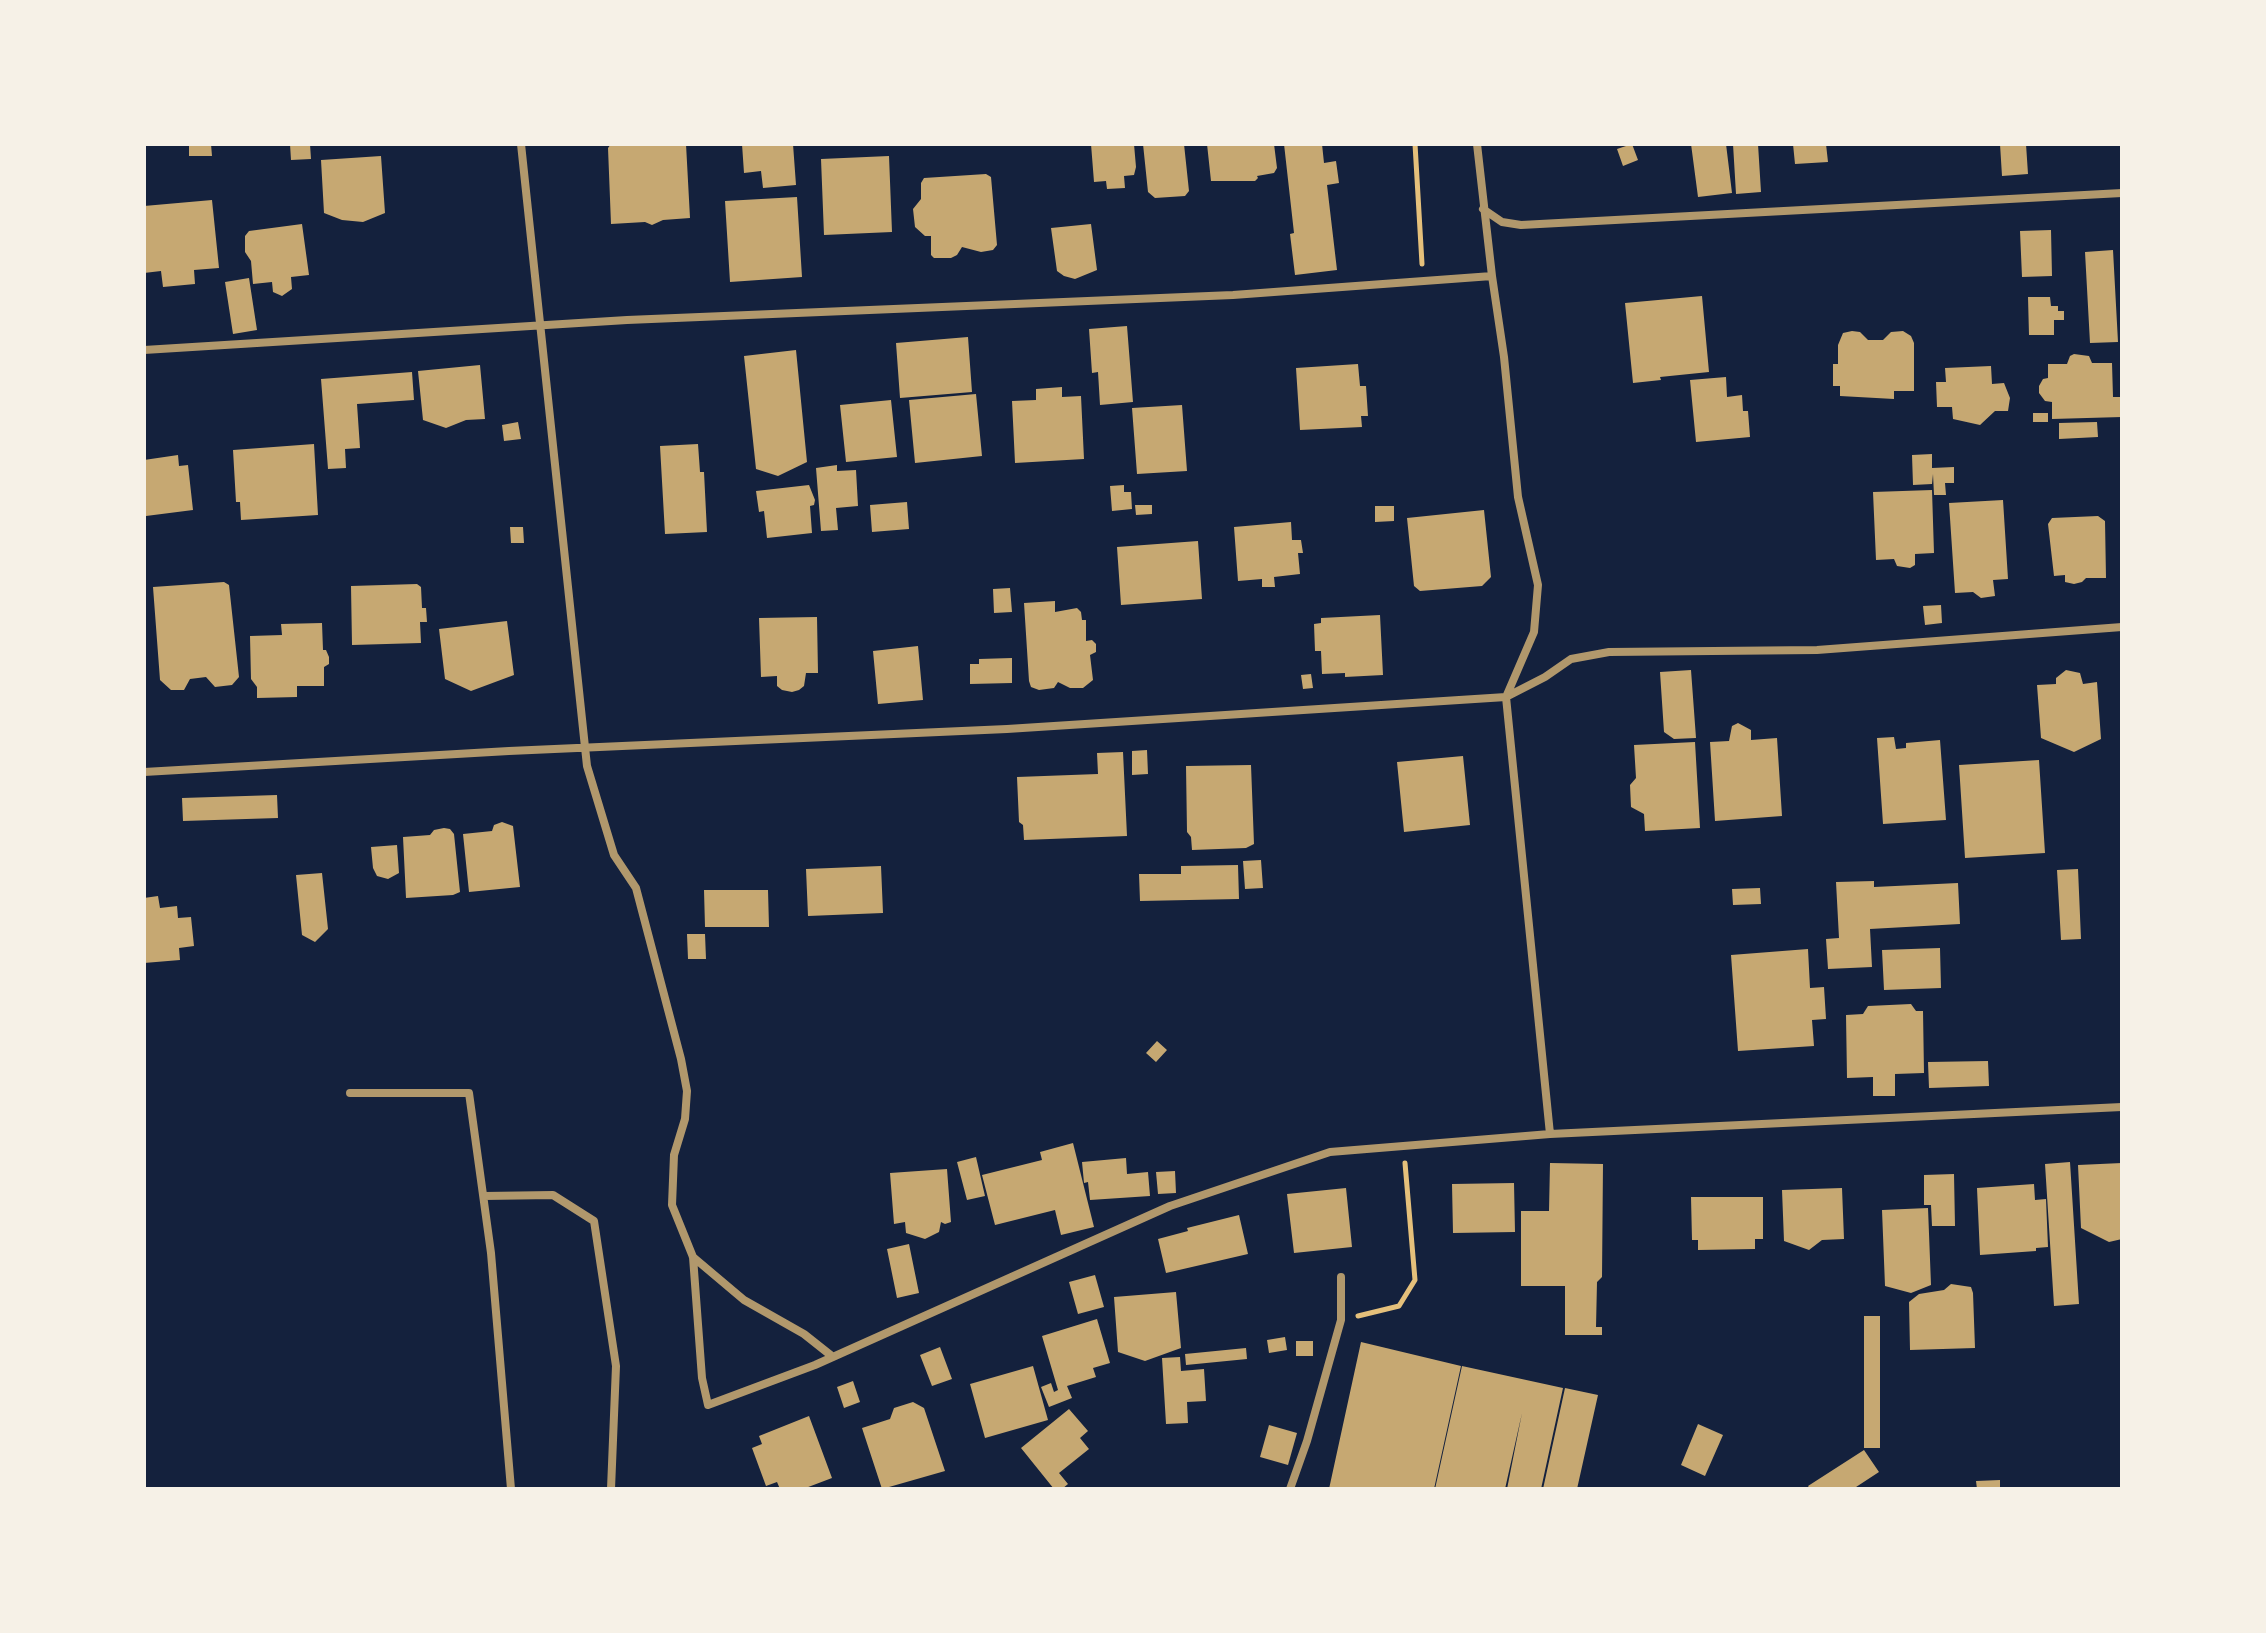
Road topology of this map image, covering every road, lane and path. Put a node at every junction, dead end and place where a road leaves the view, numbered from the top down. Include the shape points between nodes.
1 (521, 144) edge
2 (1415, 144) edge
3 (1477, 144) edge
4 (2122, 193) edge
5 (1483, 209) junction
6 (1492, 276) junction
7 (1423, 281) junction
8 (541, 326) junction
9 (144, 350) edge
10 (2122, 627) edge
11 (1506, 697) junction
12 (587, 747) junction
13 (144, 772) edge
14 (350, 1093) dead end
15 (2122, 1107) edge
16 (1550, 1134) junction
17 (1404, 1146) junction
18 (484, 1196) junction
19 (693, 1257) junction
20 (1341, 1277) dead end
21 (1341, 1320) junction
22 (833, 1357) junction
23 (511, 1489) edge
24 (611, 1489) edge
25 (1290, 1489) edge

1 - 8 street
2 - 7 path
3 - 5 street
4 - 5 street via 1521,225 1502,222
5 - 6 street
6 - 7 street
6 - 11 street via 1518,497 1538,585 1534,632
7 - 8 street via 1233,295
8 - 9 street
8 - 12 street
10 - 11 street via 1817,650 1609,652 1571,659
11 - 12 street via 1007,729
11 - 16 street
12 - 13 street
12 - 19 street via 587,766 614,855 636,888 681,1059 687,1091 674,1155 672,1205
14 - 18 street via 469,1093
15 - 16 street
16 - 17 street
17 - 21 path via 1415,1280 1399,1306
17 - 22 street via 1330,1152 1170,1206
18 - 23 street
18 - 24 street via 553,1195 594,1221 616,1366
19 - 22 street via 744,1300
19 - 22 street via 708,1405
20 - 21 street
21 - 25 street

